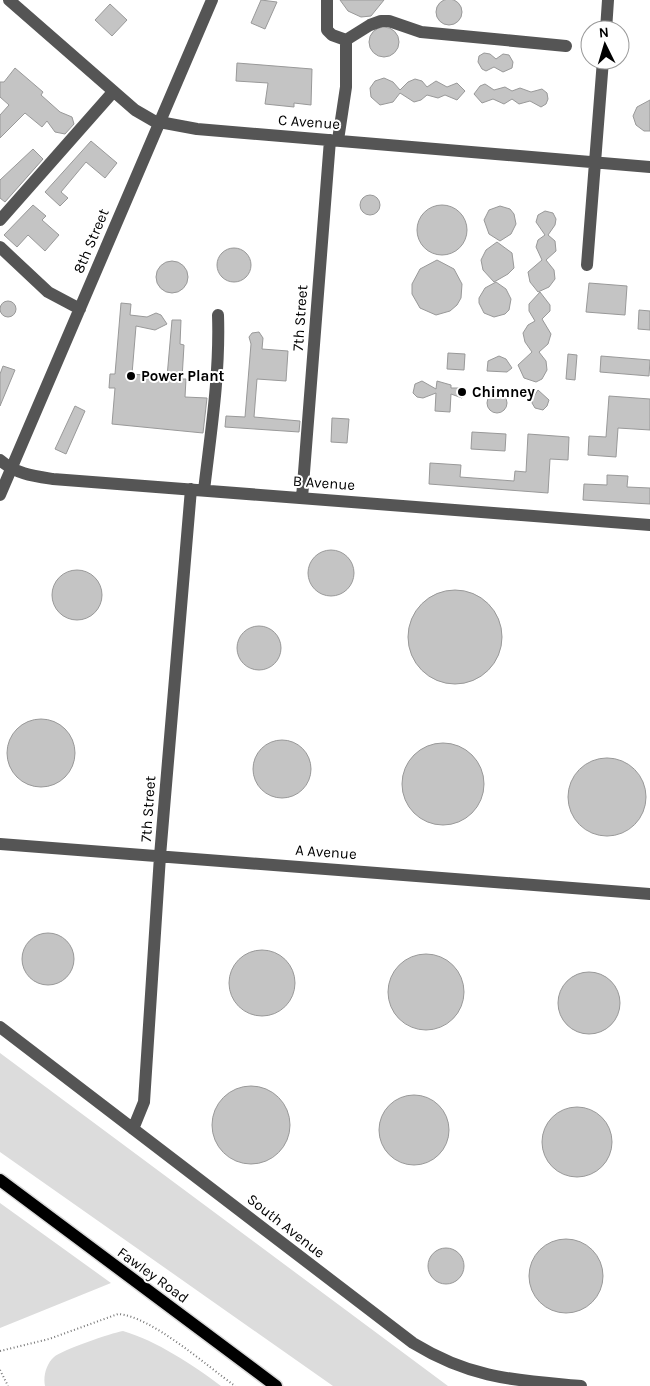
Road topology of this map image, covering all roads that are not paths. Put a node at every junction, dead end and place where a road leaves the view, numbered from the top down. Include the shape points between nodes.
1 (8, 0) edge
2 (212, 0) edge
3 (327, 0) edge
4 (608, 0) edge
5 (0, 6) edge
6 (607, 20) edge
7 (346, 40) junction
8 (566, 46) dead end
9 (602, 70) edge
10 (113, 92) junction
11 (159, 122) junction
12 (334, 140) junction
13 (595, 163) junction
14 (650, 167) edge
15 (0, 220) edge
16 (0, 247) edge
17 (587, 265) dead end
18 (80, 309) junction
19 (218, 315) dead end
20 (0, 460) edge
21 (11, 469) junction
22 (197, 489) junction
23 (0, 495) edge
24 (302, 498) junction
25 (650, 525) edge
26 (0, 844) edge
27 (160, 856) junction
28 (650, 894) edge
29 (0, 1027) edge
30 (133, 1129) junction
31 (0, 1180) edge
32 (5, 1188) edge
33 (276, 1386) edge
34 (581, 1386) edge

1 - 5 lane
1 - 10 lane, C Avenue
2 - 11 lane, 8th Street
3 - 7 lane via 327,30
4 - 6 lane
7 - 8 lane via 370,25 389,21 421,32
7 - 12 lane, 7th Street via 346,87
9 - 13 lane
10 - 11 lane, C Avenue via 142,116
10 - 15 lane
11 - 12 lane, C Avenue via 196,129
11 - 18 lane, 8th Street
12 - 13 lane, C Avenue
12 - 24 lane, 7th Street
13 - 14 lane, C Avenue
13 - 17 lane
16 - 18 lane via 48,292
18 - 21 lane, 8th Street
19 - 22 lane, 7th Street via 220,352
20 - 21 lane, B Avenue
21 - 22 lane, B Avenue via 53,479
21 - 23 lane, 8th Street
22 - 24 lane, B Avenue
22 - 27 lane, 7th Street
24 - 25 lane, B Avenue
26 - 27 lane, A Avenue
27 - 28 lane, A Avenue
27 - 30 lane, 7th Street via 144,1102
29 - 30 lane, South Avenue
30 - 34 lane, South Avenue via 413,1343 441,1360 499,1378
31 - 32 main road, Fawley Road
32 - 33 main road, Fawley Road

